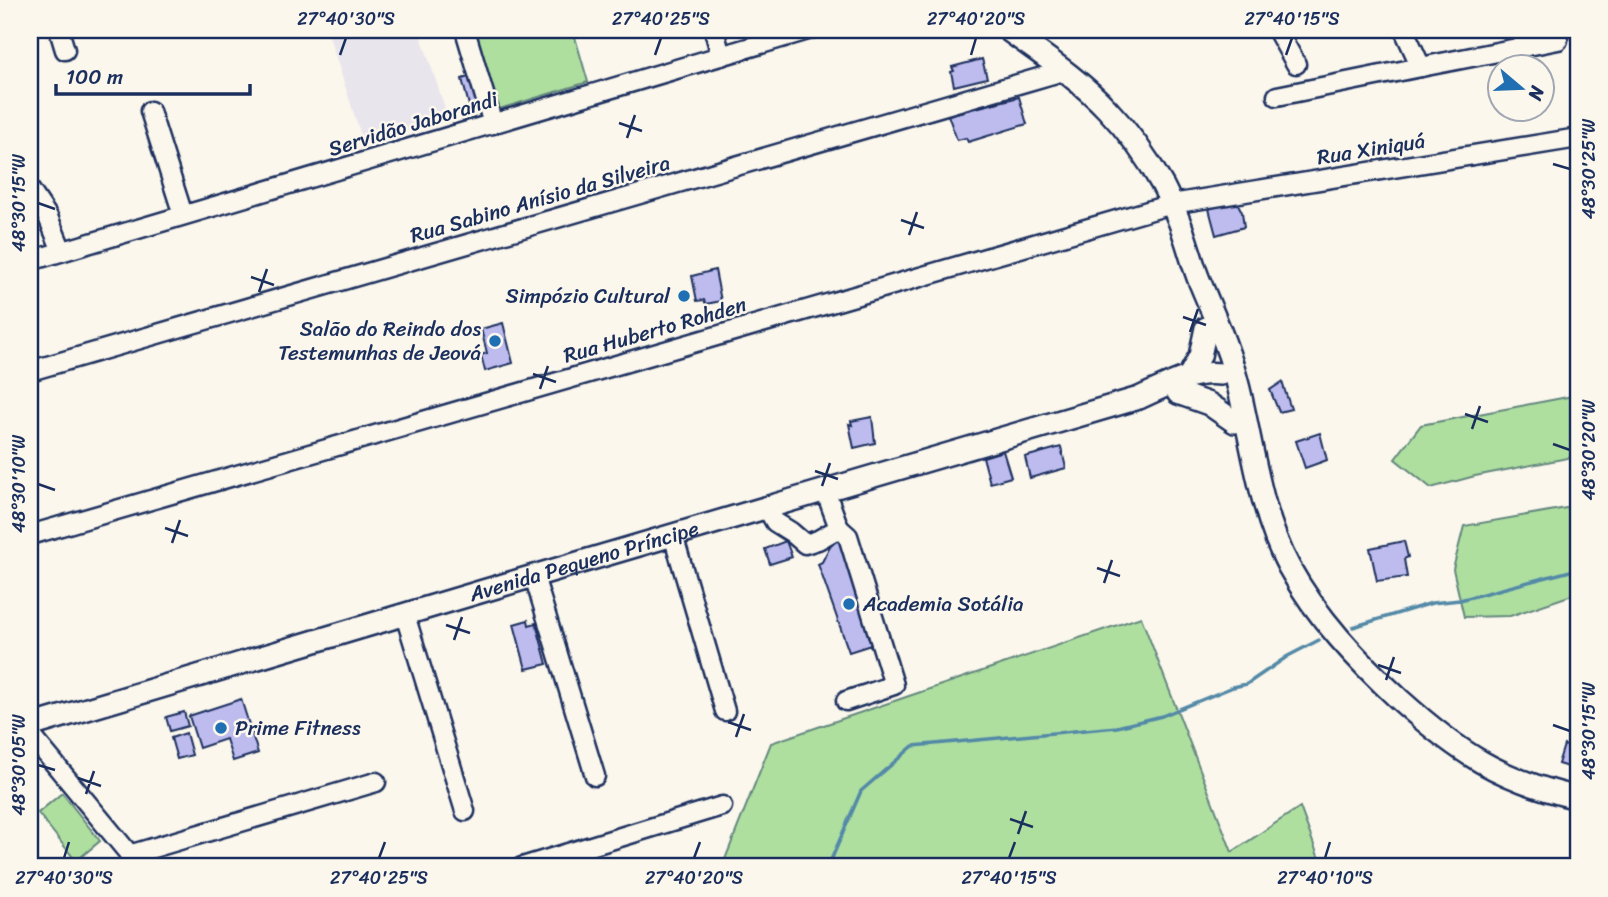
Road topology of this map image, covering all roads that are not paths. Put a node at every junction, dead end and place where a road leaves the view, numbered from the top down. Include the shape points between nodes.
1 (59, 30) edge
2 (465, 30) edge
3 (714, 30) edge
4 (808, 30) edge
5 (1008, 30) edge
6 (1277, 30) edge
7 (1404, 30) edge
8 (1558, 40) dead end
9 (65, 50) dead end
10 (721, 56) junction
11 (1296, 64) dead end
12 (1421, 67) junction
13 (1063, 72) junction
14 (1277, 96) dead end
15 (150, 111) dead end
16 (493, 124) junction
17 (1578, 138) edge
18 (30, 190) edge
19 (1172, 204) junction
20 (183, 215) junction
21 (62, 251) junction
22 (30, 261) edge
23 (1198, 278) junction
24 (1206, 328) junction
25 (30, 371) edge
26 (1227, 372) junction
27 (1183, 385) junction
28 (1235, 422) junction
29 (1259, 480) junction
30 (825, 490) junction
31 (767, 508) junction
32 (839, 528) junction
33 (30, 535) edge
34 (673, 535) junction
35 (534, 576) junction
36 (405, 615) junction
37 (846, 701) dead end
38 (725, 711) dead end
39 (30, 726) edge
40 (30, 734) edge
41 (595, 776) dead end
42 (376, 782) dead end
43 (1578, 798) edge
44 (723, 806) dead end
45 (465, 811) dead end
46 (135, 861) edge
47 (522, 867) edge

1 - 9 street
2 - 16 street
3 - 10 street
4 - 10 street, Servidão Jaborandi
5 - 13 main road
6 - 11 street
7 - 12 street
8 - 12 street
10 - 16 street, Servidão Jaborandi
12 - 14 street
13 - 19 main road via 1127,132
13 - 25 street, Rua Sabino Anísio da Silveira
15 - 20 street
16 - 20 street, Servidão Jaborandi
17 - 19 street, Rua Xiniquá
18 - 21 street
19 - 23 main road
19 - 33 street, Rua Huberto Rohden
20 - 21 street, Servidão Jaborandi
21 - 22 street, Servidão Jaborandi
23 - 24 main road
23 - 26 main road via 1215,316
24 - 26 main road
24 - 27 main road via 1200,356
26 - 27 main road, Avenida Pequeno Príncipe via 1211,382
26 - 28 main road
26 - 29 main road via 1238,387
27 - 28 main road
27 - 30 main road, Avenida Pequeno Príncipe
28 - 29 main road
29 - 43 main road via 1279,544 1300,586 1320,616 1385,685 1474,759 1530,785
30 - 31 main road, Avenida Pequeno Príncipe
30 - 32 street
31 - 32 street via 775,522 805,544
31 - 34 main road, Avenida Pequeno Príncipe
32 - 37 street via 848,536 894,685
34 - 35 main road, Avenida Pequeno Príncipe
34 - 38 street
35 - 36 main road, Avenida Pequeno Príncipe
35 - 41 street
36 - 39 main road, Avenida Pequeno Príncipe
36 - 45 street
40 - 46 street
42 - 46 street
44 - 47 street

